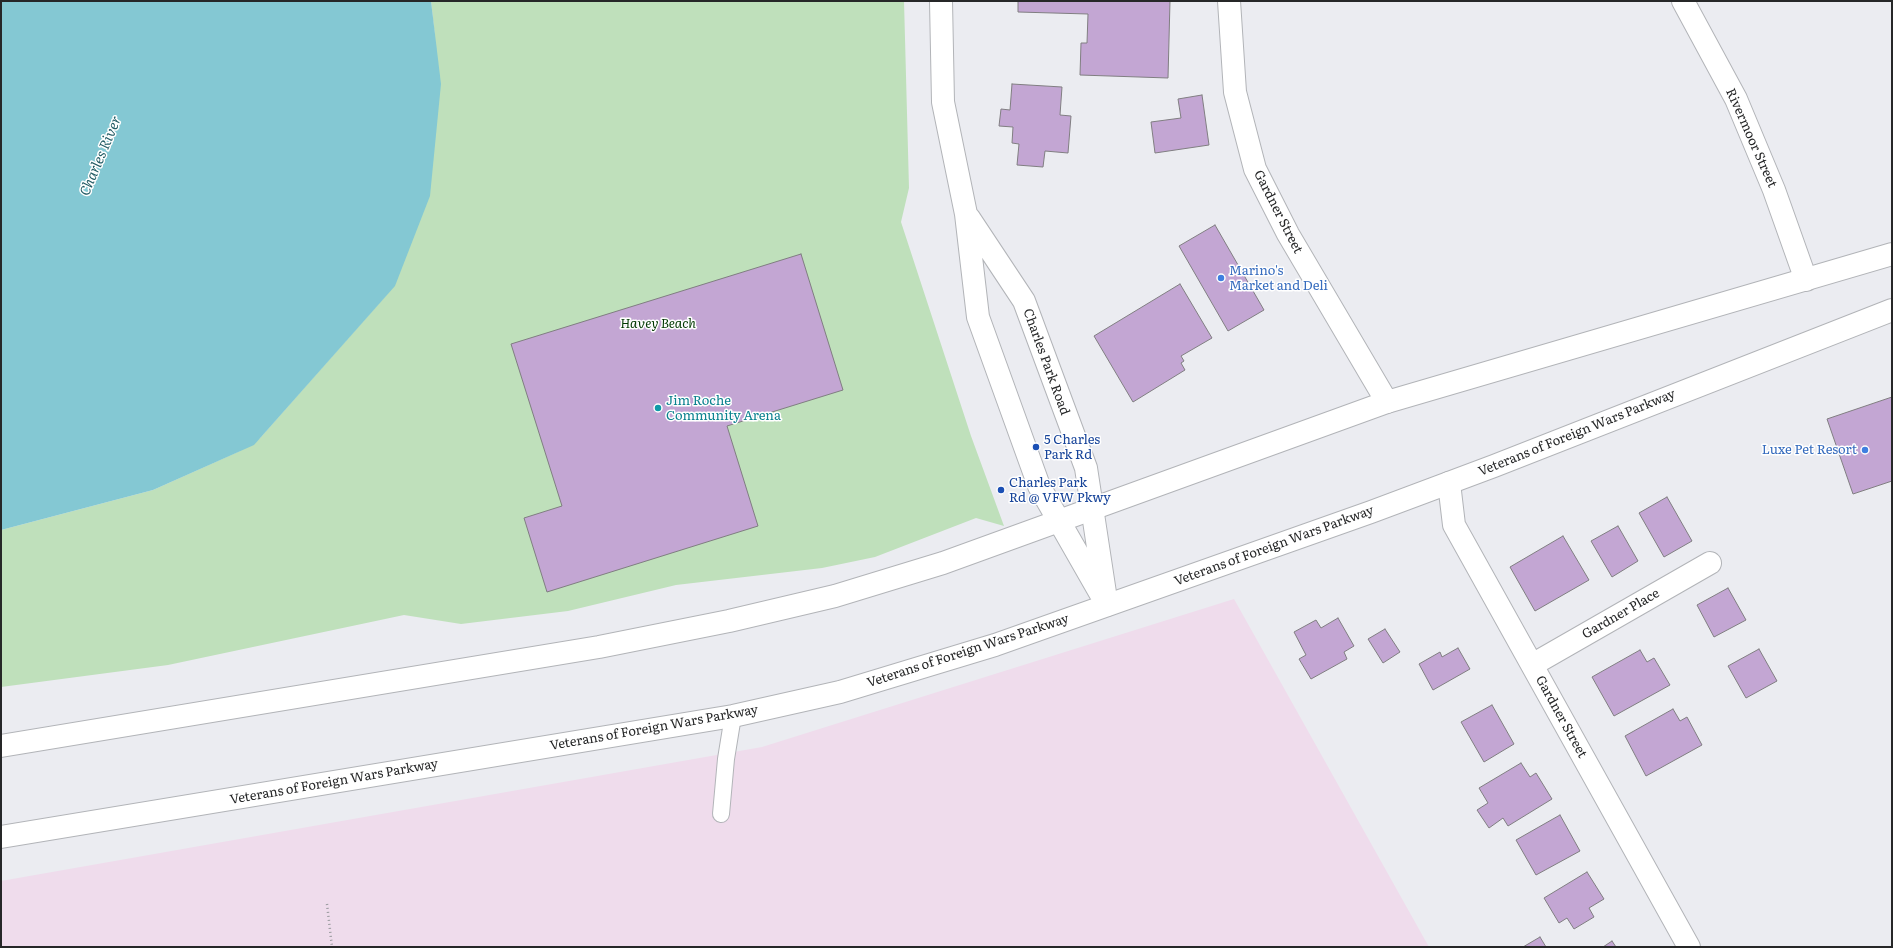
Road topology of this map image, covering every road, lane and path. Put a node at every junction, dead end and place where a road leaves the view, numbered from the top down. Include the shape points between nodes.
1 (941, 1) edge
2 (1229, 1) edge
3 (1683, 1) edge
4 (966, 214) junction
5 (1892, 254) edge
6 (1806, 280) junction
7 (1892, 310) edge
8 (1387, 402) junction
9 (1449, 483) junction
10 (1092, 509) junction
11 (1059, 521) junction
12 (1710, 563) dead end
13 (1107, 605) junction
14 (1532, 665) junction
15 (733, 716) junction
16 (1, 746) edge
17 (721, 814) dead end
18 (1, 837) edge
19 (327, 904) dead end
20 (332, 947) edge
21 (1689, 947) edge

1 - 4 main road, Charles Park Road via 943,102
2 - 8 main road, Gardner Street via 1235,92 1255,169 1292,241
3 - 6 main road, Rivermoor Street via 1736,99 1774,190
4 - 10 main road, Charles Park Road via 1024,301 1086,468
4 - 11 main road, Charles Park Road via 978,317 1039,486
5 - 6 main road
6 - 8 main road
7 - 9 main road, Veterans of Foreign Wars Parkway
8 - 10 main road
9 - 13 main road, Veterans of Foreign Wars Parkway
9 - 14 main road, Gardner Street via 1454,525
10 - 11 main road
10 - 13 main road, Charles Park Road
11 - 13 main road, Charles Park Road
11 - 16 main road via 892,580 729,622 592,648
12 - 14 main road, Gardner Place
13 - 15 main road, Veterans of Foreign Wars Parkway via 994,646 920,669 817,698
14 - 21 main road, Gardner Street
15 - 17 lane
15 - 18 main road, Veterans of Foreign Wars Parkway
19 - 20 path

